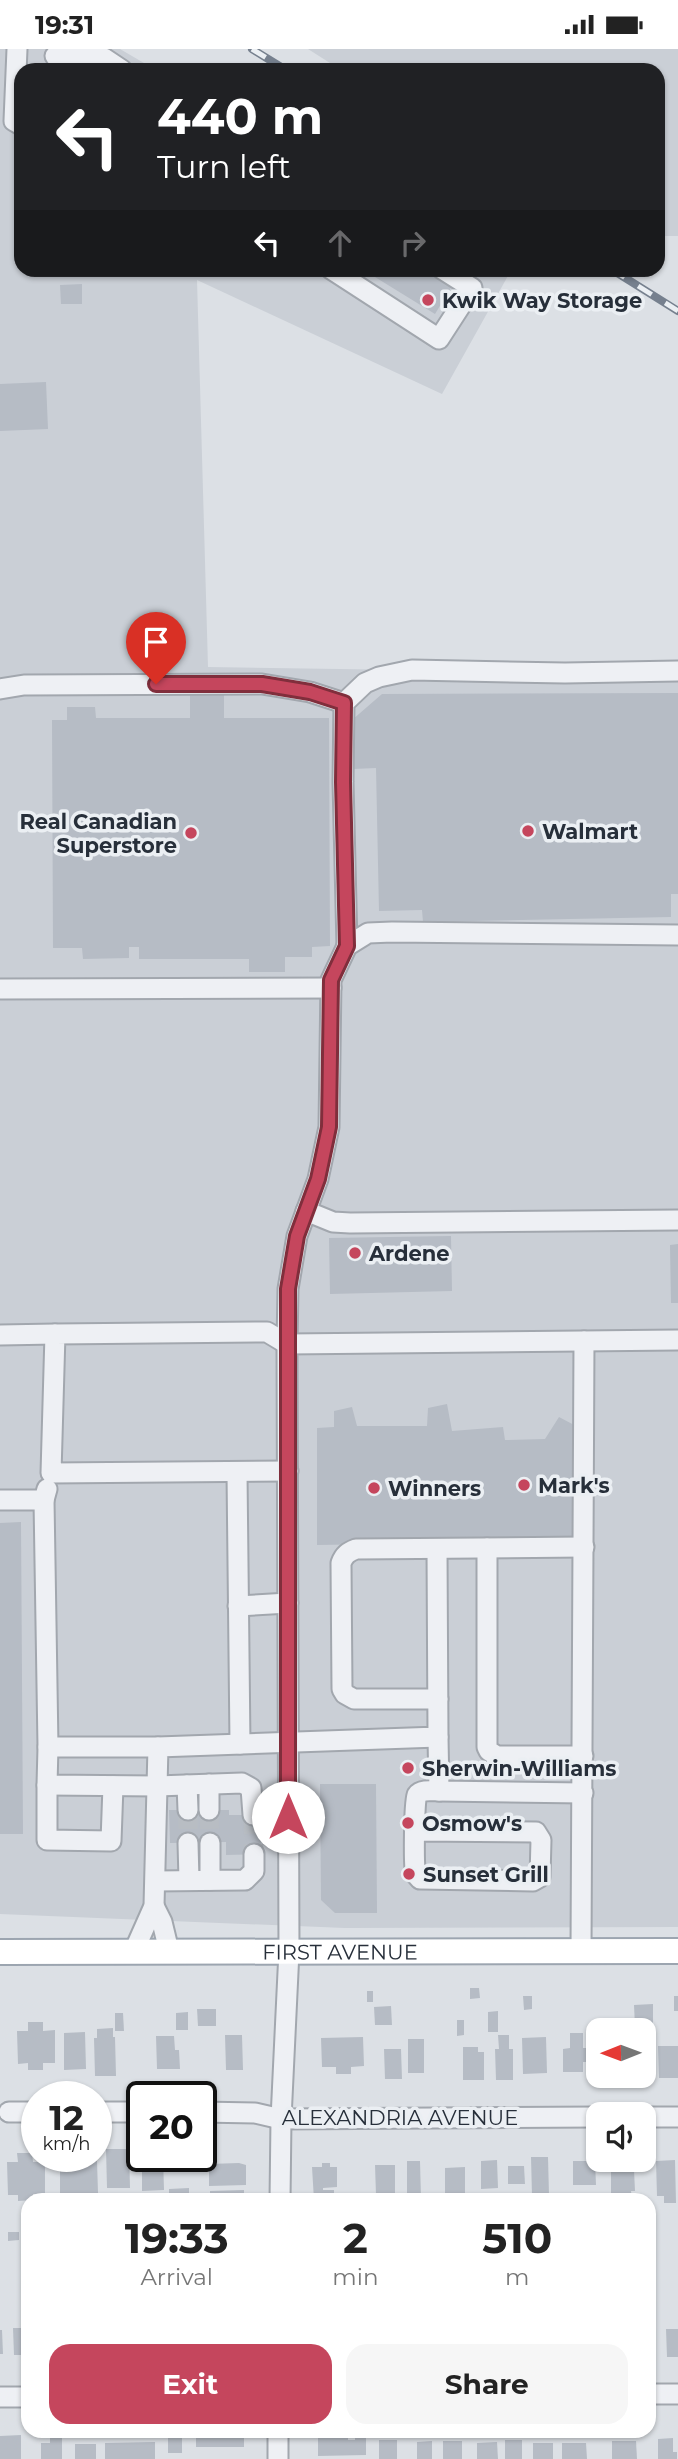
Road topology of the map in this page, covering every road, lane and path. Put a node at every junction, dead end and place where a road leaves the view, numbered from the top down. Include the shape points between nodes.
1 (55, 56) dead end
2 (112, 63) edge
3 (343, 277) edge
4 (455, 277) edge
5 (678, 671) edge
6 (0, 689) edge
7 (344, 703) junction
8 (678, 935) edge
9 (347, 946) junction
10 (331, 988) junction
11 (0, 989) edge
12 (306, 1210) junction
13 (678, 1220) edge
14 (55, 1334) junction
15 (0, 1335) edge
16 (678, 1340) edge
17 (584, 1341) junction
18 (287, 1344) junction
19 (288, 1471) junction
20 (51, 1473) junction
21 (237, 1473) junction
22 (0, 1500) edge
23 (44, 1500) junction
24 (584, 1547) junction
25 (487, 1548) junction
26 (437, 1549) junction
27 (288, 1604) junction
28 (238, 1606) junction
29 (438, 1699) junction
30 (438, 1737) junction
31 (288, 1743) junction
32 (240, 1744) junction
33 (47, 1747) junction
34 (158, 1748) junction
35 (583, 1756) junction
36 (209, 1784) junction
37 (47, 1785) junction
38 (187, 1785) junction
39 (113, 1786) junction
40 (157, 1786) junction
41 (439, 1791) junction
42 (583, 1793) junction
43 (188, 1810) tunnel mouth
44 (209, 1810) tunnel mouth
45 (253, 1815) tunnel mouth
46 (415, 1831) junction
47 (188, 1843) tunnel mouth
48 (209, 1843) tunnel mouth
49 (254, 1854) tunnel mouth
50 (189, 1880) junction
51 (210, 1880) junction
52 (156, 1881) junction
53 (154, 1906) junction
54 (134, 1951) junction
55 (169, 1951) junction
56 (289, 1951) junction
57 (581, 1951) junction
58 (678, 1951) edge
59 (0, 1952) edge
60 (9, 2112) dead end
61 (21, 2112) edge
62 (217, 2112) edge
63 (586, 2117) edge
64 (656, 2117) edge
65 (678, 2117) edge
66 (281, 2119) junction
67 (280, 2193) edge
68 (656, 2394) edge
69 (678, 2394) edge
70 (0, 2397) edge
71 (21, 2397) edge
72 (278, 2438) edge
73 (278, 2459) edge

1 - 2 street via 104,58
3 - 4 street via 439,339 472,288
5 - 7 street via 412,670 365,683
6 - 7 street via 24,685 262,684
7 - 9 street
8 - 9 street via 392,932 368,933
9 - 10 street
10 - 11 street
10 - 12 street via 329,1127
12 - 13 street via 333,1222 350,1223
12 - 18 street via 288,1289
14 - 15 street
14 - 18 street via 267,1332
14 - 20 street
16 - 17 street
17 - 18 street
17 - 24 street
18 - 19 street
19 - 21 street
19 - 27 street
20 - 21 street
20 - 23 street
21 - 28 street
22 - 23 street
23 - 33 street
24 - 25 street
24 - 35 street
25 - 26 street
25 - 35 street via 487,1747 497,1756
26 - 29 street
26 - 29 street via 356,1549 341,1563 342,1689 354,1699
27 - 28 street
27 - 31 street
28 - 32 street
29 - 30 street
30 - 31 street
30 - 41 street
31 - 32 street
31 - 56 street
32 - 34 street
33 - 34 street
33 - 37 street
34 - 40 street
35 - 42 street
36 - 38 street
36 - 44 street
36 - 45 street via 242,1783 251,1788
37 - 39 street
37 - 39 street via 47,1840 111,1841
38 - 40 street
38 - 43 street
39 - 40 street
40 - 52 street
41 - 42 street
41 - 46 street via 417,1795
42 - 57 street
46 - 46 street via 415,1871 420,1879 533,1881 540,1877 541,1840 536,1832
47 - 50 street
48 - 51 street
49 - 51 street via 254,1871 245,1880
50 - 51 street
50 - 52 street
52 - 53 street
53 - 54 street
53 - 55 street
54 - 55 main road, FIRST AVENUE
54 - 59 main road, FIRST AVENUE
55 - 56 main road, FIRST AVENUE
56 - 57 main road, FIRST AVENUE
56 - 66 street
57 - 58 main road, FIRST AVENUE
60 - 61 street
62 - 66 street, ALEXANDRIA AVENUE
63 - 66 street, ALEXANDRIA AVENUE
64 - 65 street
66 - 67 street
68 - 69 street
70 - 71 street
72 - 73 street

